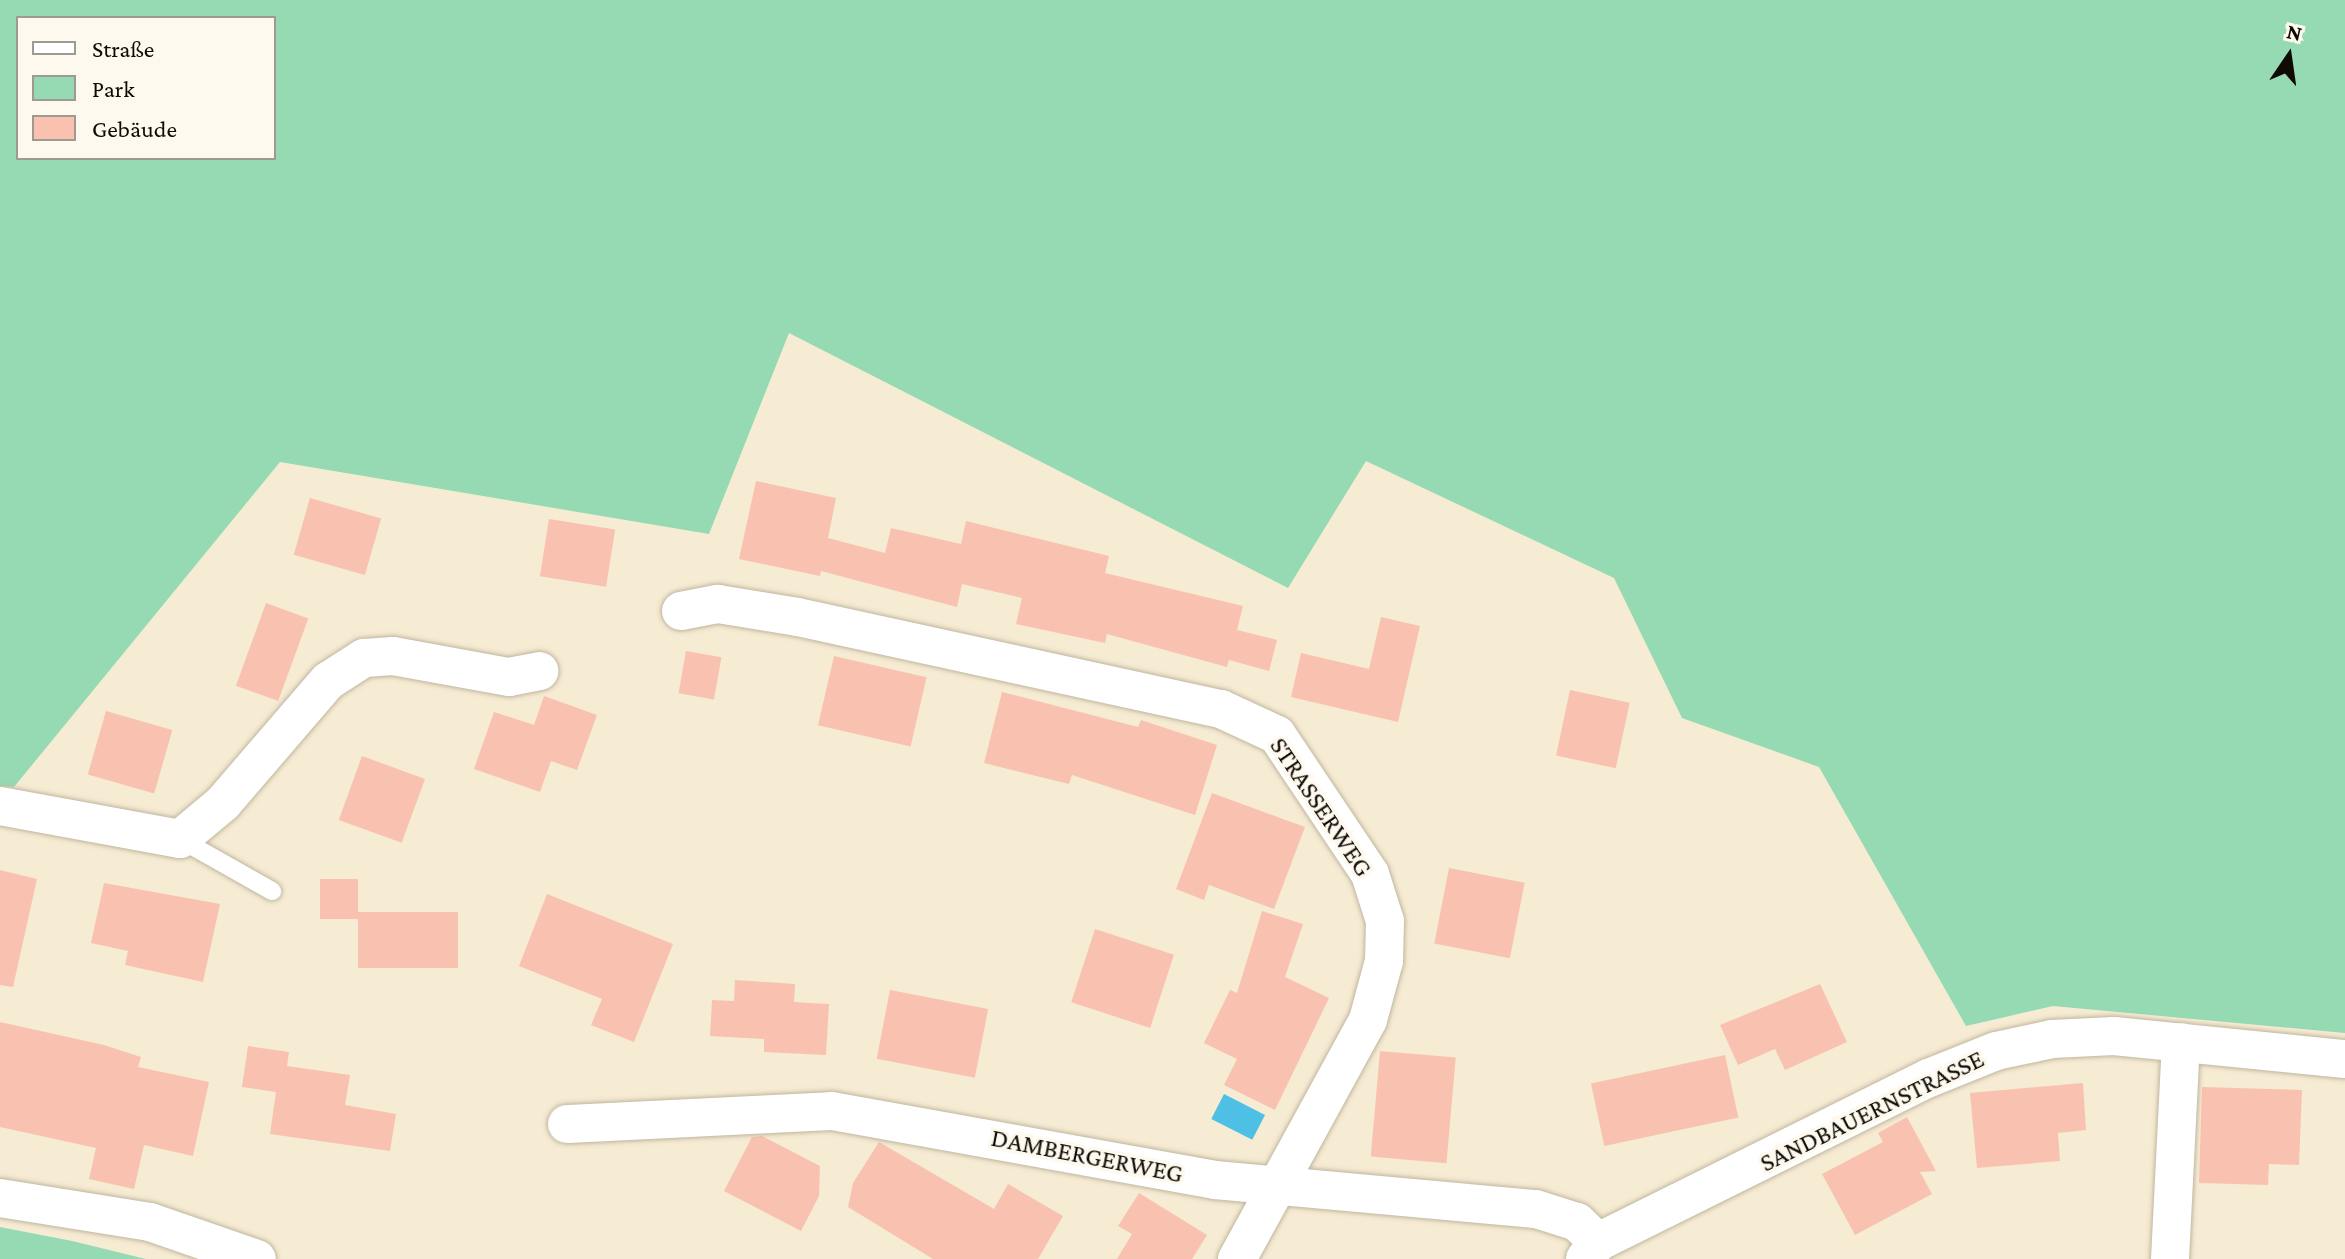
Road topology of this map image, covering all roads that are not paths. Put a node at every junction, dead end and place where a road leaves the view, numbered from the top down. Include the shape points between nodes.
1 (681, 611) dead end
2 (539, 671) dead end
3 (0, 806) edge
4 (180, 839) junction
5 (272, 891) dead end
6 (2181, 1042) junction
7 (2345, 1059) edge
8 (567, 1124) dead end
9 (1279, 1187) junction
10 (0, 1198) edge
11 (1592, 1251) edge
12 (257, 1259) edge
13 (1237, 1259) edge
14 (2170, 1259) edge

1 - 9 street, STRASSERWEG via 718,604 798,617 1221,709 1277,735 1370,874 1385,921 1380,989 1368,1020
2 - 4 street via 509,677 393,656 364,658 328,681 223,803
3 - 4 street
4 - 5 lane
6 - 7 street, SANDBAUERNSTRASSE
6 - 11 street, SANDBAUERNSTRASSE via 2052,1039 1996,1051 1929,1078
6 - 14 street
8 - 9 street, DAMBERGERWEG via 832,1111 1125,1166
9 - 11 street, DAMBERGERWEG via 1536,1209 1577,1222
9 - 13 street, STRASSERWEG
10 - 12 street via 150,1222

